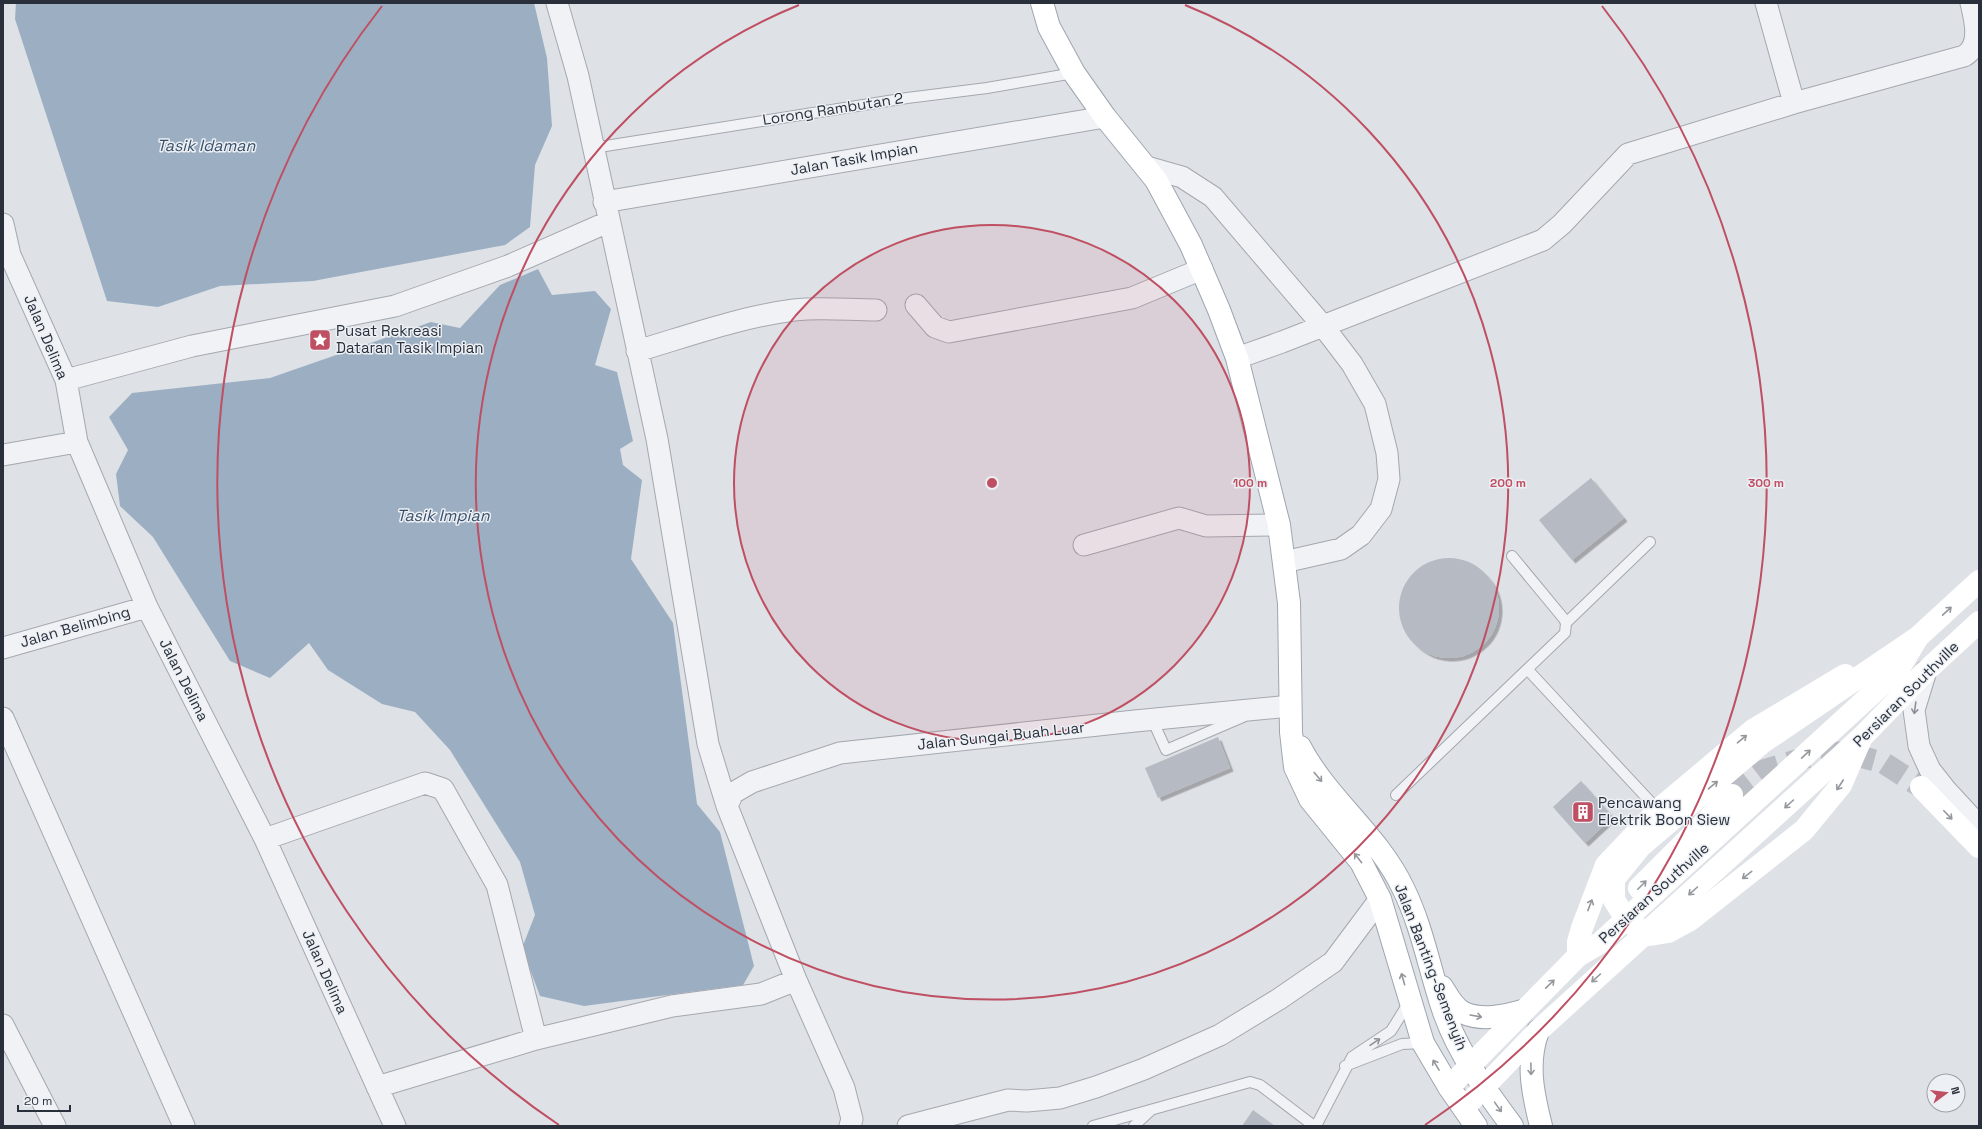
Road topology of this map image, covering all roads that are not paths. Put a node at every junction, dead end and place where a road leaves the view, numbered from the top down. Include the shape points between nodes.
1 (557, 3) edge
2 (1042, 3) edge
3 (1766, 3) edge
4 (1974, 9) edge
5 (1074, 73) junction
6 (1794, 103) junction
7 (1105, 117) junction
8 (593, 148) junction
9 (1147, 167) junction
10 (604, 202) junction
11 (608, 222) junction
12 (3, 224) edge
13 (6, 256) edge
14 (1202, 269) junction
15 (916, 305) dead end
16 (876, 310) dead end
17 (1323, 326) junction
18 (637, 351) junction
19 (1238, 358) junction
20 (66, 380) junction
21 (77, 442) junction
22 (3, 455) edge
23 (1279, 525) junction
24 (1650, 542) dead end
25 (1084, 545) dead end
26 (1512, 556) dead end
27 (1284, 562) junction
28 (1979, 581) edge
29 (147, 607) junction
30 (1979, 622) edge
31 (1566, 623) junction
32 (1918, 637) junction
33 (3, 648) edge
34 (1528, 670) junction
35 (1926, 671) junction
36 (1290, 706) junction
37 (1262, 709) junction
38 (3, 718) edge
39 (1152, 719) junction
40 (1291, 732) junction
41 (1862, 737) junction
42 (1921, 787) tunnel mouth
43 (1396, 795) dead end
44 (1732, 795) tunnel mouth
45 (726, 806) junction
46 (1658, 810) junction
47 (1979, 826) edge
48 (265, 839) junction
49 (1979, 847) edge
50 (1380, 899) junction
51 (1578, 956) junction
52 (1432, 970) junction
53 (796, 980) junction
54 (1409, 1002) junction
55 (1522, 1011) junction
56 (3, 1025) edge
57 (1538, 1031) junction
58 (536, 1039) junction
59 (1423, 1043) junction
60 (1346, 1066) junction
61 (1470, 1066) junction
62 (377, 1087) junction
63 (1449, 1087) junction
64 (1485, 1087) junction
65 (1464, 1108) junction
66 (1152, 1109) junction
67 (55, 1126) edge
68 (184, 1126) edge
69 (395, 1126) edge
70 (850, 1126) edge
71 (908, 1126) edge
72 (1093, 1126) edge
73 (1134, 1126) edge
74 (1315, 1126) edge
75 (1476, 1126) edge
76 (1512, 1126) edge
77 (1542, 1126) edge

1 - 8 street via 578,76
2 - 5 main road, Jalan Banting-Semenyih via 1049,27
3 - 6 street
4 - 6 street via 1977,28 1976,42 1971,53
5 - 7 main road, Jalan Banting-Semenyih
5 - 8 lane, Lorong Rambutan 2
6 - 17 street via 1628,154 1562,224 1543,240
7 - 9 main road, Jalan Banting-Semenyih
7 - 10 street, Jalan Tasik Impian
8 - 10 street
9 - 14 main road, Jalan Banting-Semenyih
9 - 17 street via 1182,177 1213,197
10 - 11 street
11 - 18 street
11 - 20 street via 508,266 395,306 192,346
12 - 13 street, Jalan Delima
13 - 20 street, Jalan Delima
14 - 15 street via 1132,298 949,332 935,327
14 - 19 main road, Jalan Banting-Semenyih
16 - 18 street via 794,310 745,320
17 - 19 street
17 - 27 street via 1352,364 1375,404 1387,453 1389,479 1381,509 1361,535 1341,549
18 - 45 street via 657,439 708,744
19 - 23 main road, Jalan Banting-Semenyih
20 - 21 street, Jalan Delima
21 - 22 street
21 - 29 street, Jalan Delima
23 - 25 street via 1206,526 1180,518
23 - 27 main road, Jalan Banting-Semenyih
24 - 31 lane
26 - 31 lane
27 - 36 main road, Jalan Banting-Semenyih via 1289,603
32 -> 28 main road, Persiaran Southville
29 - 33 street, Jalan Belimbing
29 - 48 street, Jalan Delima
30 - 35 main road, Persiaran Southville
31 - 34 lane via 1562,637
41 -> 32 main road, bridge via 1841,785 1804,830 1696,915 1668,932 1650,935 1628,922 1614,900 1614,879 1640,847 1762,743
46 -> 32 main road via 1753,730 1879,656
51 -> 32 main road, Persiaran Southville via 1600,943 1898,670
34 - 43 lane
34 - 46 lane
35 - 41 main road, Persiaran Southville
35 -> 47 street via 1914,710 1919,746 1930,770
36 - 37 street, Jalan Sungai Buah Luar
36 - 40 main road, Jalan Banting-Semenyih
37 - 39 street, Jalan Sungai Buah Luar
37 - 39 lane via 1166,750
38 - 68 street
39 - 45 street, Jalan Sungai Buah Luar via 840,753 752,782 733,792
50 -> 40 main road, Jalan Banting-Semenyih via 1361,862 1310,799 1295,768
40 -> 52 main road, Jalan Banting-Semenyih via 1311,769 1384,856 1403,888
41 -> 57 main road, Persiaran Southville
42 -> 49 main road
51 -> 44 main road via 1593,934
45 - 53 street
51 -> 46 main road via 1582,928 1606,865
48 - 58 street via 425,783 443,789 497,885
48 - 62 street, Jalan Delima
54 -> 50 main road, Jalan Banting-Semenyih
50 - 71 street via 1333,962 1278,1000 1220,1035 1096,1088 1060,1098 1008,1100
55 -> 51 main road, Persiaran Southville
52 -> 55 main road via 1450,1000 1463,1013 1499,1017
52 - 61 main road, Jalan Banting-Semenyih via 1445,1014 1457,1044
53 - 58 street via 762,994 672,1006
53 - 70 street via 844,1088 852,1119
54 - 59 main road, Jalan Banting-Semenyih
60 -> 54 lane via 1352,1057 1391,1031
55 - 61 main road, Persiaran Southville
56 - 67 street
57 - 64 main road, Persiaran Southville
57 -> 77 main road via 1533,1047 1531,1073 1533,1093
58 - 62 street
59 - 60 lane via 1402,1044
63 -> 59 main road, Jalan Banting-Semenyih
60 - 74 lane
61 - 63 main road, Persiaran Southville
61 - 64 main road, Jalan Banting-Semenyih
62 - 69 street, Jalan Delima
63 - 65 main road, Jalan Banting-Semenyih
64 - 65 main road, Persiaran Southville
64 -> 76 main road, Jalan Banting-Semenyih
65 - 75 main road, Jalan Banting-Semenyih
66 - 72 lane
66 - 73 lane
66 - 74 lane via 1250,1082 1260,1085

